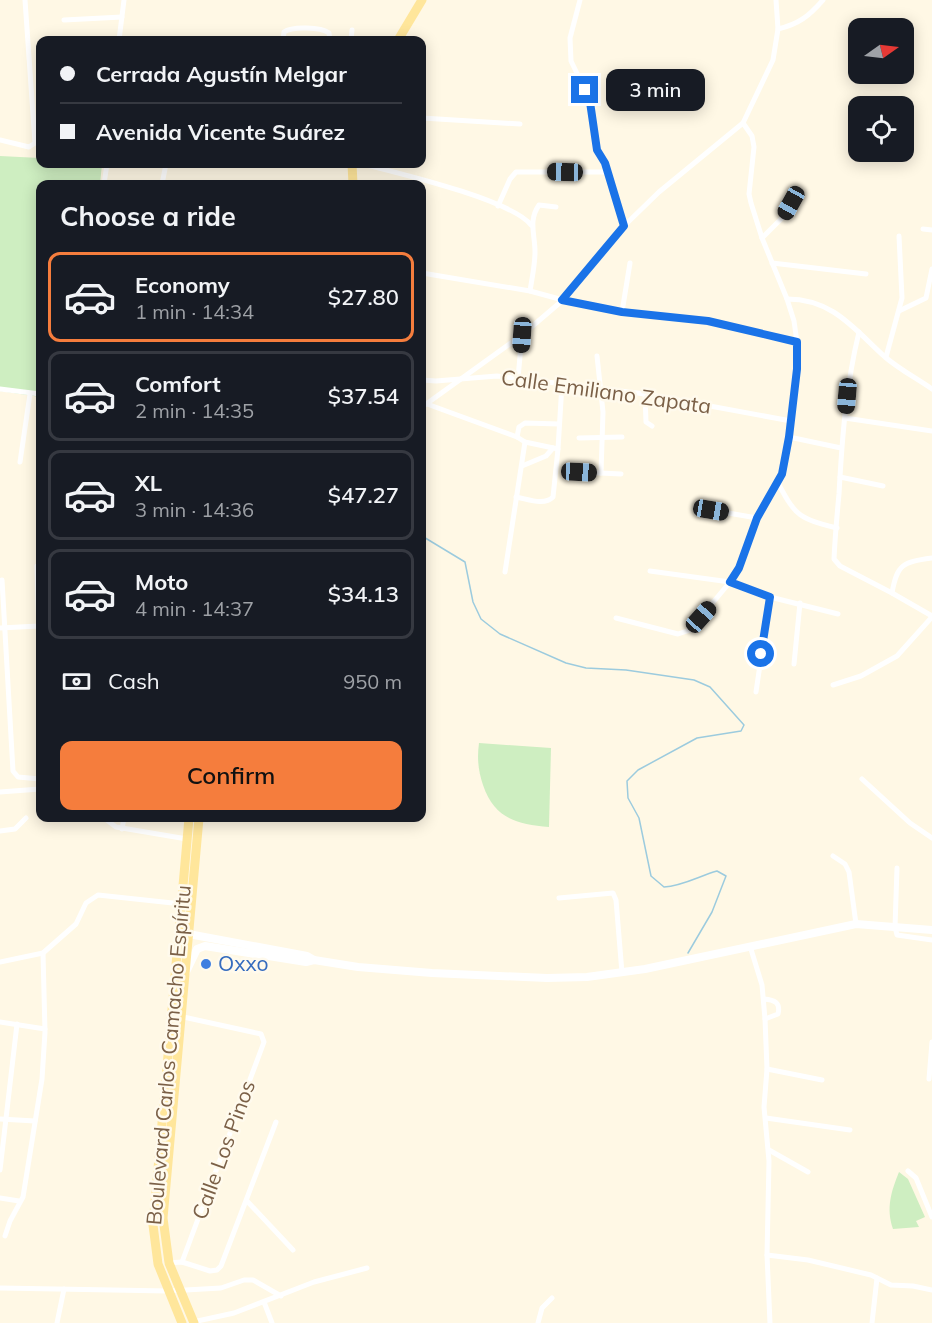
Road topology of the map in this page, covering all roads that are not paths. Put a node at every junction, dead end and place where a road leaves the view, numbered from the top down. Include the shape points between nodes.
1 (25, 0) edge
2 (123, 0) edge
3 (422, 0) edge
4 (579, 0) edge
5 (776, 0) edge
6 (823, 0) edge
7 (122, 17) junction
8 (64, 20) dead end
9 (778, 29) junction
10 (352, 30) dead end
11 (120, 36) edge
12 (284, 36) edge
13 (330, 36) edge
14 (351, 36) edge
15 (400, 36) edge
16 (36, 114) edge
17 (426, 118) edge
18 (743, 123) junction
19 (520, 124) dead end
20 (0, 140) edge
21 (36, 140) edge
22 (378, 168) edge
23 (608, 172) junction
24 (423, 180) edge
25 (426, 181) edge
26 (798, 190) dead end
27 (498, 206) junction
28 (556, 207) dead end
29 (531, 225) junction
30 (624, 226) junction
31 (923, 229) dead end
32 (932, 230) edge
33 (899, 236) dead end
34 (762, 238) junction
35 (630, 263) dead end
36 (772, 263) junction
37 (932, 269) edge
38 (426, 274) edge
39 (866, 274) dead end
40 (530, 291) junction
41 (787, 299) junction
42 (562, 300) junction
43 (899, 310) junction
44 (622, 312) junction
45 (859, 332) junction
46 (522, 335) junction
47 (797, 342) junction
48 (597, 356) dead end
49 (886, 357) junction
50 (464, 378) junction
51 (518, 378) junction
52 (426, 380) edge
53 (562, 384) junction
54 (932, 388) edge
55 (0, 389) edge
56 (600, 389) junction
57 (30, 394) junction
58 (36, 394) edge
59 (645, 394) junction
60 (426, 404) edge
61 (426, 406) edge
62 (845, 418) junction
63 (791, 421) junction
64 (559, 424) junction
65 (652, 426) dead end
66 (932, 431) edge
67 (517, 437) junction
68 (602, 437) junction
69 (622, 437) dead end
70 (789, 437) junction
71 (579, 438) dead end
72 (525, 442) junction
73 (556, 448) junction
74 (841, 448) junction
75 (20, 462) dead end
76 (522, 466) junction
77 (579, 472) dead end
78 (601, 473) junction
79 (621, 474) dead end
80 (840, 477) junction
81 (778, 483) junction
82 (883, 486) dead end
83 (516, 497) junction
84 (711, 510) dead end
85 (757, 518) junction
86 (837, 528) junction
87 (932, 558) edge
88 (650, 571) dead end
89 (505, 572) dead end
90 (2, 580) dead end
91 (730, 582) junction
92 (892, 593) junction
93 (770, 597) junction
94 (800, 603) junction
95 (838, 614) dead end
96 (932, 617) edge
97 (616, 618) dead end
98 (36, 626) edge
99 (2, 628) edge
100 (794, 664) dead end
101 (833, 685) dead end
102 (756, 692) dead end
103 (36, 779) edge
104 (862, 779) dead end
105 (36, 789) edge
106 (0, 792) edge
107 (26, 818) dead end
108 (109, 822) edge
109 (124, 822) edge
110 (189, 822) edge
111 (198, 822) edge
112 (123, 829) junction
113 (0, 831) edge
114 (932, 838) edge
115 (187, 839) junction
116 (834, 856) dead end
117 (897, 868) dead end
118 (559, 898) dead end
119 (186, 904) junction
120 (856, 924) junction
121 (895, 927) junction
122 (932, 930) edge
123 (184, 934) junction
124 (202, 936) junction
125 (932, 940) edge
126 (750, 946) junction
127 (201, 947) junction
128 (43, 953) junction
129 (314, 960) junction
130 (0, 962) edge
131 (186, 972) junction
132 (622, 973) junction
133 (764, 999) junction
134 (171, 1016) junction
135 (182, 1016) junction
136 (765, 1019) junction
137 (0, 1022) edge
138 (17, 1024) junction
139 (45, 1029) junction
140 (932, 1042) edge
141 (766, 1069) junction
142 (928, 1079) dead end
143 (822, 1080) dead end
144 (766, 1118) junction
145 (0, 1119) edge
146 (7, 1119) junction
147 (35, 1121) junction
148 (276, 1122) dead end
149 (850, 1130) dead end
150 (769, 1150) junction
151 (0, 1170) edge
152 (908, 1171) dead end
153 (808, 1172) dead end
154 (0, 1198) edge
155 (19, 1201) junction
156 (247, 1202) junction
157 (932, 1217) edge
158 (5, 1236) dead end
159 (293, 1250) dead end
160 (767, 1255) junction
161 (182, 1262) junction
162 (169, 1263) junction
163 (158, 1264) junction
164 (367, 1268) dead end
165 (877, 1278) junction
166 (0, 1288) edge
167 (64, 1289) junction
168 (179, 1290) junction
169 (932, 1290) edge
170 (168, 1292) junction
171 (281, 1296) junction
172 (552, 1298) dead end
173 (264, 1302) junction
174 (193, 1322) edge
175 (57, 1323) edge
176 (182, 1323) edge
177 (272, 1323) edge
178 (537, 1323) edge
179 (770, 1323) edge
180 (872, 1323) edge

1 - 16 street
2 - 7 street
3 - 15 main road
4 - 23 street via 570,38 571,61 588,96 597,150
5 - 9 street
6 - 9 street via 807,18
7 - 8 street
7 - 11 street
9 - 18 street via 773,60
10 - 14 street
12 - 13 street via 289,29 327,31
17 - 19 street
18 - 30 street
18 - 34 street via 754,142 749,194
20 - 21 street via 28,147
22 - 24 street
23 - 27 street via 516,172
23 - 30 street
25 - 27 street
26 - 34 street via 784,216
27 - 29 street
28 - 29 street via 539,205
29 - 40 street via 535,252
30 - 42 street
31 - 32 street
33 - 43 street via 903,287
34 - 36 street
35 - 44 street
36 - 39 street
36 - 41 street
37 - 43 street via 926,298
38 - 40 street
40 - 42 street
41 - 45 street via 814,302 841,316
41 - 47 street
42 - 44 street
42 - 46 street
43 - 49 street
44 - 47 street via 708,321
45 - 49 street
45 - 62 street via 849,374
46 - 50 street
46 - 51 street
47 - 63 street
48 - 56 street
49 - 54 street
50 - 51 street, Calle Emiliano Zapata
50 - 52 street, Calle Emiliano Zapata
50 - 60 street
51 - 53 street, Calle Emiliano Zapata
53 - 56 street, Calle Emiliano Zapata
53 - 64 street
55 - 57 street
56 - 59 street, Calle Emiliano Zapata
56 - 68 street
57 - 58 street
57 - 75 street
59 - 63 street, Calle Emiliano Zapata
59 - 65 street via 645,418
61 - 67 street
62 - 66 street
62 - 74 street
63 - 70 street
64 - 67 street via 525,423 519,427
64 - 73 street
67 - 72 street
68 - 69 street
68 - 71 street
68 - 78 street
70 - 74 street
70 - 81 street
72 - 73 street
72 - 76 street
73 - 76 street
73 - 83 street via 551,500
74 - 80 street
76 - 83 street
77 - 78 street
78 - 79 street
80 - 82 street
80 - 86 street
81 - 85 street
81 - 86 street via 796,513
83 - 89 street
84 - 85 street
85 - 91 street
86 - 92 street via 835,562
87 - 92 street via 910,562 899,569
88 - 91 street
90 - 99 street
91 - 93 street
91 - 97 street via 685,633
92 - 96 street
93 - 94 street
93 - 102 street
94 - 95 street
94 - 100 street
96 - 101 street via 897,656 861,676
98 - 99 street
99 - 103 street via 13,771 18,777
104 - 114 street
105 - 106 street
107 - 113 street via 15,829
108 - 112 street
109 - 112 street
110 - 115 main road, Boulevard Carlos Camacho Espíritu
111 - 119 main road, Boulevard Carlos Camacho Espíritu
112 - 115 street
115 - 119 main road, Boulevard Carlos Camacho Espíritu
116 - 120 street via 849,872
117 - 121 street
118 - 132 street via 613,893
119 - 123 main road, Boulevard Carlos Camacho Espíritu
119 - 128 street via 98,894 86,903 76,924
120 - 121 main road
120 - 126 main road
121 - 122 main road
121 - 125 street via 902,937
123 - 124 main road
123 - 131 main road, Boulevard Carlos Camacho Espíritu
123 - 134 main road, Boulevard Carlos Camacho Espíritu
124 - 127 main road
124 - 129 main road
126 - 132 main road
126 - 133 street
127 - 129 main road
127 - 131 main road
128 - 130 street
128 - 139 street
129 - 132 main road via 432,973 538,977
131 - 135 main road, Boulevard Carlos Camacho Espíritu
133 - 136 street
133 - 136 street via 773,1000 779,1008 778,1014
134 - 135 street
134 - 163 main road, Boulevard Carlos Camacho Espíritu via 153,1216
135 - 161 street, Calle Los Pinos via 264,1037
135 - 162 main road, Boulevard Carlos Camacho Espíritu via 163,1211
136 - 141 street
137 - 138 street
138 - 139 street
138 - 146 street
139 - 147 street
140 - 142 street
141 - 143 street
141 - 144 street
144 - 149 street
144 - 150 street
145 - 146 street
146 - 147 street
146 - 151 street
147 - 155 street via 23,1197
148 - 156 street
150 - 153 street
150 - 160 street
152 - 157 street via 916,1178
154 - 155 street
155 - 158 street
156 - 159 street
156 - 161 street via 217,1270
160 - 165 street via 801,1258
160 - 179 street
161 - 162 street
162 - 163 street
162 - 168 main road, Boulevard Carlos Camacho Espíritu
163 - 170 main road, Boulevard Carlos Camacho Espíritu
164 - 171 street
165 - 169 street via 891,1285
165 - 180 street
166 - 167 street
167 - 170 street
167 - 175 street
168 - 170 street
168 - 171 street via 221,1288 253,1280
168 - 174 main road, Boulevard Carlos Camacho Espíritu
170 - 176 main road, Boulevard Carlos Camacho Espíritu
171 - 173 street
172 - 178 street via 542,1308
173 - 174 street
173 - 177 street

